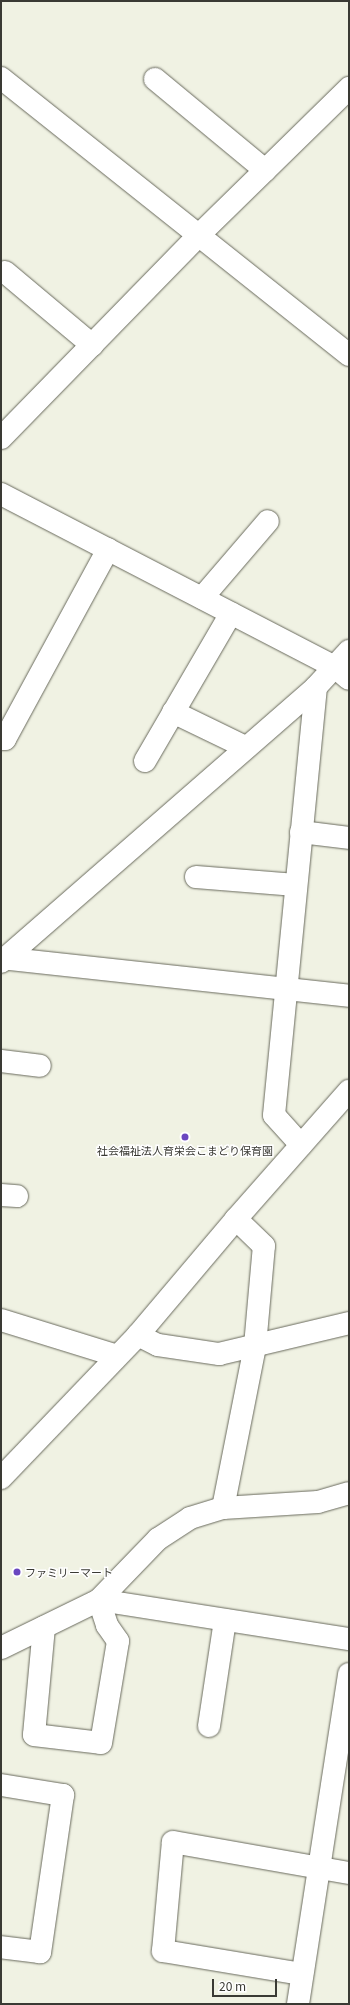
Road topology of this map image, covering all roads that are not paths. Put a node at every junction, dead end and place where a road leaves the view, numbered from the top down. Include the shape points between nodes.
1 (1, 78) edge
2 (155, 78) dead end
3 (349, 88) edge
4 (265, 170) junction
5 (200, 234) junction
6 (5, 272) dead end
7 (92, 345) junction
8 (349, 355) edge
9 (1, 438) edge
10 (1, 494) edge
11 (268, 521) dead end
12 (108, 549) junction
13 (202, 598) junction
14 (231, 613) junction
15 (349, 651) edge
16 (342, 673) edge
17 (316, 687) junction
18 (173, 712) junction
19 (1, 739) edge
20 (245, 747) junction
21 (145, 761) dead end
22 (301, 832) junction
23 (349, 838) edge
24 (196, 877) dead end
25 (296, 885) junction
26 (2, 959) edge
27 (285, 988) junction
28 (349, 996) edge
29 (1, 1061) edge
30 (40, 1066) dead end
31 (349, 1091) edge
32 (301, 1145) junction
33 (236, 1219) junction
34 (1, 1320) edge
35 (349, 1323) edge
36 (138, 1335) junction
37 (255, 1346) junction
38 (117, 1356) junction
39 (1, 1478) edge
40 (349, 1493) edge
41 (223, 1508) junction
42 (99, 1600) junction
43 (225, 1620) junction
44 (44, 1627) junction
45 (349, 1639) edge
46 (1, 1648) edge
47 (349, 1674) edge
48 (209, 1726) dead end
49 (342, 1769) edge
50 (1, 1785) edge
51 (320, 1867) junction
52 (349, 1873) edge
53 (1, 1946) edge
54 (302, 1974) junction
55 (298, 2004) edge

1 - 5 street
2 - 4 street
3 - 4 street
4 - 5 street
5 - 7 street
5 - 8 street
6 - 7 street
7 - 9 street
10 - 12 street
11 - 13 street
12 - 13 street
12 - 19 street via 5,739
13 - 14 street
14 - 16 street
14 - 18 street
15 - 16 street
16 - 17 street
17 - 20 street
17 - 22 street
18 - 20 street
18 - 21 street
20 - 26 street
22 - 23 street
22 - 25 street
24 - 25 street
25 - 27 street
26 - 27 street
27 - 28 street
27 - 32 street via 274,1115
29 - 30 street
31 - 32 street
32 - 33 street
33 - 36 street
33 - 37 street via 264,1246
34 - 38 street
35 - 37 street
36 - 37 street via 158,1345 219,1354
36 - 38 street
37 - 41 street
38 - 39 street
40 - 41 street via 318,1502
41 - 42 street via 190,1518 158,1539
42 - 43 street
42 - 44 street
42 - 44 street via 107,1625 118,1641 101,1743 34,1735
43 - 45 street
43 - 48 street
44 - 46 street
47 - 49 street
49 - 51 street
50 - 53 street via 63,1796 40,1952
51 - 52 street
51 - 54 street
51 - 54 street via 173,1842 163,1951
54 - 55 street

